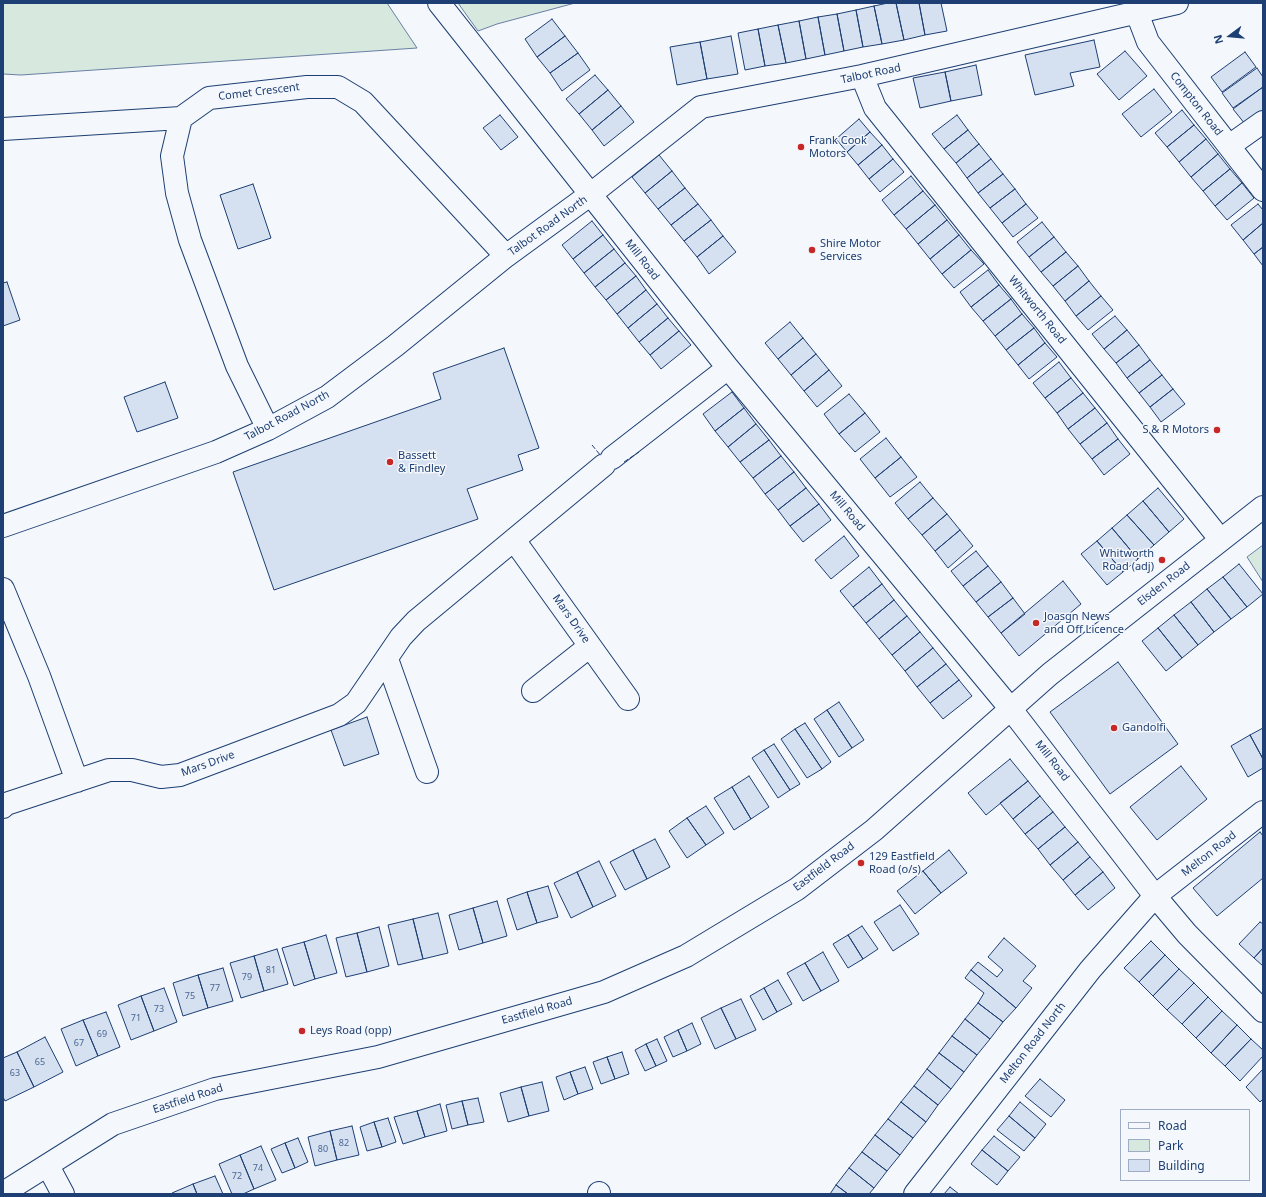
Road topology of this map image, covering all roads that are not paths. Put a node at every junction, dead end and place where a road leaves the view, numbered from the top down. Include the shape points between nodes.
1 (439, 3) edge
2 (1177, 3) edge
3 (1137, 13) junction
4 (862, 76) junction
5 (181, 118) junction
6 (1263, 122) edge
7 (3, 129) edge
8 (1229, 146) junction
9 (1263, 190) edge
10 (591, 194) junction
11 (506, 256) junction
12 (728, 368) junction
13 (268, 429) junction
14 (1263, 507) edge
15 (3, 526) edge
16 (1220, 539) junction
17 (514, 540) junction
18 (3, 589) edge
19 (590, 646) junction
20 (387, 659) junction
21 (533, 691) dead end
22 (628, 699) dead end
23 (1010, 708) junction
24 (427, 772) dead end
25 (77, 781) junction
26 (3, 807) edge
27 (1263, 812) edge
28 (1155, 896) junction
29 (1263, 1011) edge
30 (48, 1166) junction
31 (3, 1193) edge
32 (63, 1194) edge
33 (915, 1194) edge

1 - 10 street, Mill Road
2 - 3 street, Talbot Road
3 - 4 street, Talbot Road
3 - 8 street, Compton Road via 1148,42
4 - 10 street, Talbot Road via 701,107
4 - 16 street, Whitworth Road via 875,108
5 - 7 street
5 - 11 street, Comet Crescent via 210,98 307,87 338,87 363,102
5 - 13 street via 172,156 177,193 190,240 237,366
6 - 8 street
8 - 9 street, Compton Road
10 - 11 street, Talbot Road North
10 - 12 street, Mill Road
11 - 13 street, Talbot Road North via 395,346 327,397
12 - 17 street, Mars Drive
12 - 23 street, Mill Road
13 - 15 street, Talbot Road North via 209,454
14 - 16 street, Elsden Road
16 - 23 street, Elsden Road
17 - 19 street, Mars Drive
17 - 20 street, Mars Drive via 416,621 401,637
18 - 25 street via 39,676
19 - 21 street
19 - 22 street, Mars Drive
20 - 24 street
20 - 25 street, Mars Drive via 356,703 339,715 180,775 161,777 132,770 110,770
23 - 28 street, Mill Road
23 - 30 street, Eastfield Road via 874,830 803,885 686,956 604,992 378,1057 215,1089 113,1124
25 - 26 street, Mars Drive
27 - 28 street, Melton Road
28 - 29 street, Mill Road via 1187,934
28 - 33 street, Melton Road North via 1090,970
30 - 31 street, Eastfield Road
30 - 32 street

